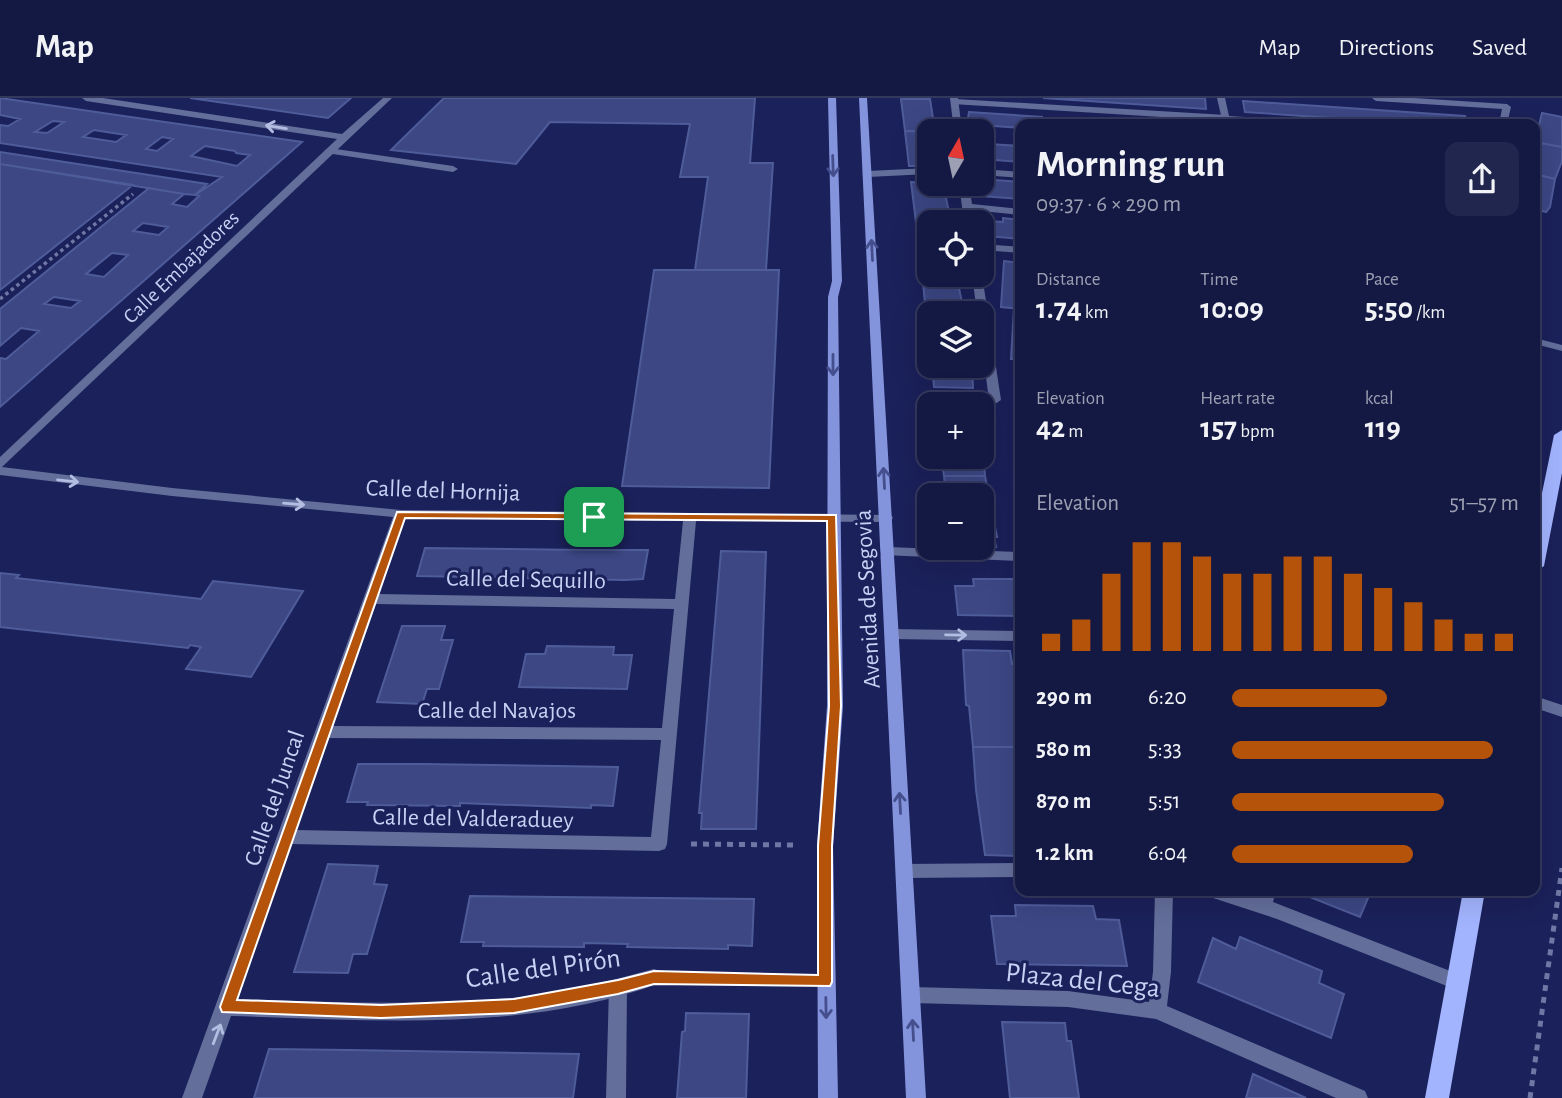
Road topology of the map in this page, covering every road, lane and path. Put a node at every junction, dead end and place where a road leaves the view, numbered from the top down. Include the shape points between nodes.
1 (86, 98) edge
2 (388, 98) edge
3 (832, 98) edge
4 (863, 98) edge
5 (1222, 98) edge
6 (1377, 98) edge
7 (954, 100) edge
8 (956, 119) edge
9 (1201, 119) edge
10 (1227, 119) edge
11 (1504, 119) edge
12 (344, 137) junction
13 (329, 151) junction
14 (453, 169) dead end
15 (917, 172) edge
16 (994, 173) edge
17 (868, 174) junction
18 (1015, 175) edge
19 (133, 194) dead end
20 (966, 196) edge
21 (967, 207) junction
22 (968, 210) edge
23 (1015, 212) edge
24 (994, 248) edge
25 (1015, 250) edge
26 (979, 287) edge
27 (0, 299) edge
28 (1540, 342) edge
29 (1562, 348) edge
30 (995, 400) dead end
31 (1562, 435) edge
32 (0, 464) edge
33 (0, 471) edge
34 (1542, 497) edge
35 (401, 514) junction
36 (1540, 517) edge
37 (690, 518) junction
38 (833, 518) junction
39 (886, 518) junction
40 (888, 552) junction
41 (1015, 556) edge
42 (370, 599) junction
43 (682, 604) junction
44 (892, 634) junction
45 (1015, 636) edge
46 (1540, 704) edge
47 (1562, 711) edge
48 (324, 732) junction
49 (669, 734) junction
50 (286, 838) junction
51 (659, 844) junction
52 (825, 846) junction
53 (1562, 868) edge
54 (1015, 870) edge
55 (904, 871) junction
56 (1164, 896) edge
57 (1246, 896) edge
58 (1473, 896) edge
59 (1265, 899) edge
60 (654, 977) joint
61 (825, 982) junction
62 (1457, 982) junction
63 (618, 987) junction
64 (911, 995) junction
65 (227, 1007) junction
66 (1157, 1011) junction
67 (192, 1098) edge
68 (616, 1098) edge
69 (828, 1098) edge
70 (916, 1098) edge
71 (1358, 1098) edge
72 (1437, 1098) edge
73 (1530, 1098) edge

12 -> 1 street
2 - 12 street, Calle Embajadores
3 -> 38 main road, Avenida de Segovia via 837,281 832,297
4 - 17 main road, Avenida de Segovia
5 - 10 street
6 - 11 street via 1507,107
7 - 8 street
7 - 9 street
12 - 13 street, Calle Embajadores
13 - 14 street
13 - 32 street, Calle Embajadores
15 - 17 street
16 - 18 street
39 -> 17 main road, Avenida de Segovia
19 - 27 path
20 - 21 street
21 - 22 street
21 - 23 street
24 - 25 street
26 - 30 street
28 - 29 street
31 - 34 main road
33 -> 35 street, Calle del Hornija
34 - 36 main road
35 - 37 street, Calle del Hornija
35 - 42 street, Calle del Juncal
37 - 38 street, Calle del Hornija
37 - 43 street
38 - 39 street, Calle del Hornija
38 - 52 main road, Avenida de Segovia via 835,706
39 - 40 main road, Avenida de Segovia
40 - 41 street
40 - 44 main road, Avenida de Segovia
42 - 43 street, Calle del Sequillo
42 - 48 street, Calle del Juncal
43 - 49 street
44 -> 45 street
55 -> 44 main road, Avenida de Segovia
46 - 47 street
48 - 49 street, Calle del Navajos
48 - 50 street, Calle del Juncal
49 - 51 street
50 - 51 street, Calle del Valderaduey
50 - 65 street, Calle del Juncal
51 - 52 path
52 - 61 main road, Avenida de Segovia
53 - 73 path
54 - 55 street
55 - 64 main road, Avenida de Segovia
56 - 66 street via 1163,972
57 - 59 street
58 - 62 main road
59 - 62 street
60 - 61 path, Calle del Pirón
60 - 63 street, Calle del Pirón
61 -> 69 main road, Avenida de Segovia
62 - 72 main road
63 - 65 street, Calle del Pirón via 514,1006 381,1012
63 - 68 street
64 - 66 street, Plaza del Cega via 1068,999
70 -> 64 main road, Avenida de Segovia
67 -> 65 street, Calle del Juncal
66 - 71 street, Plaza del Cega

